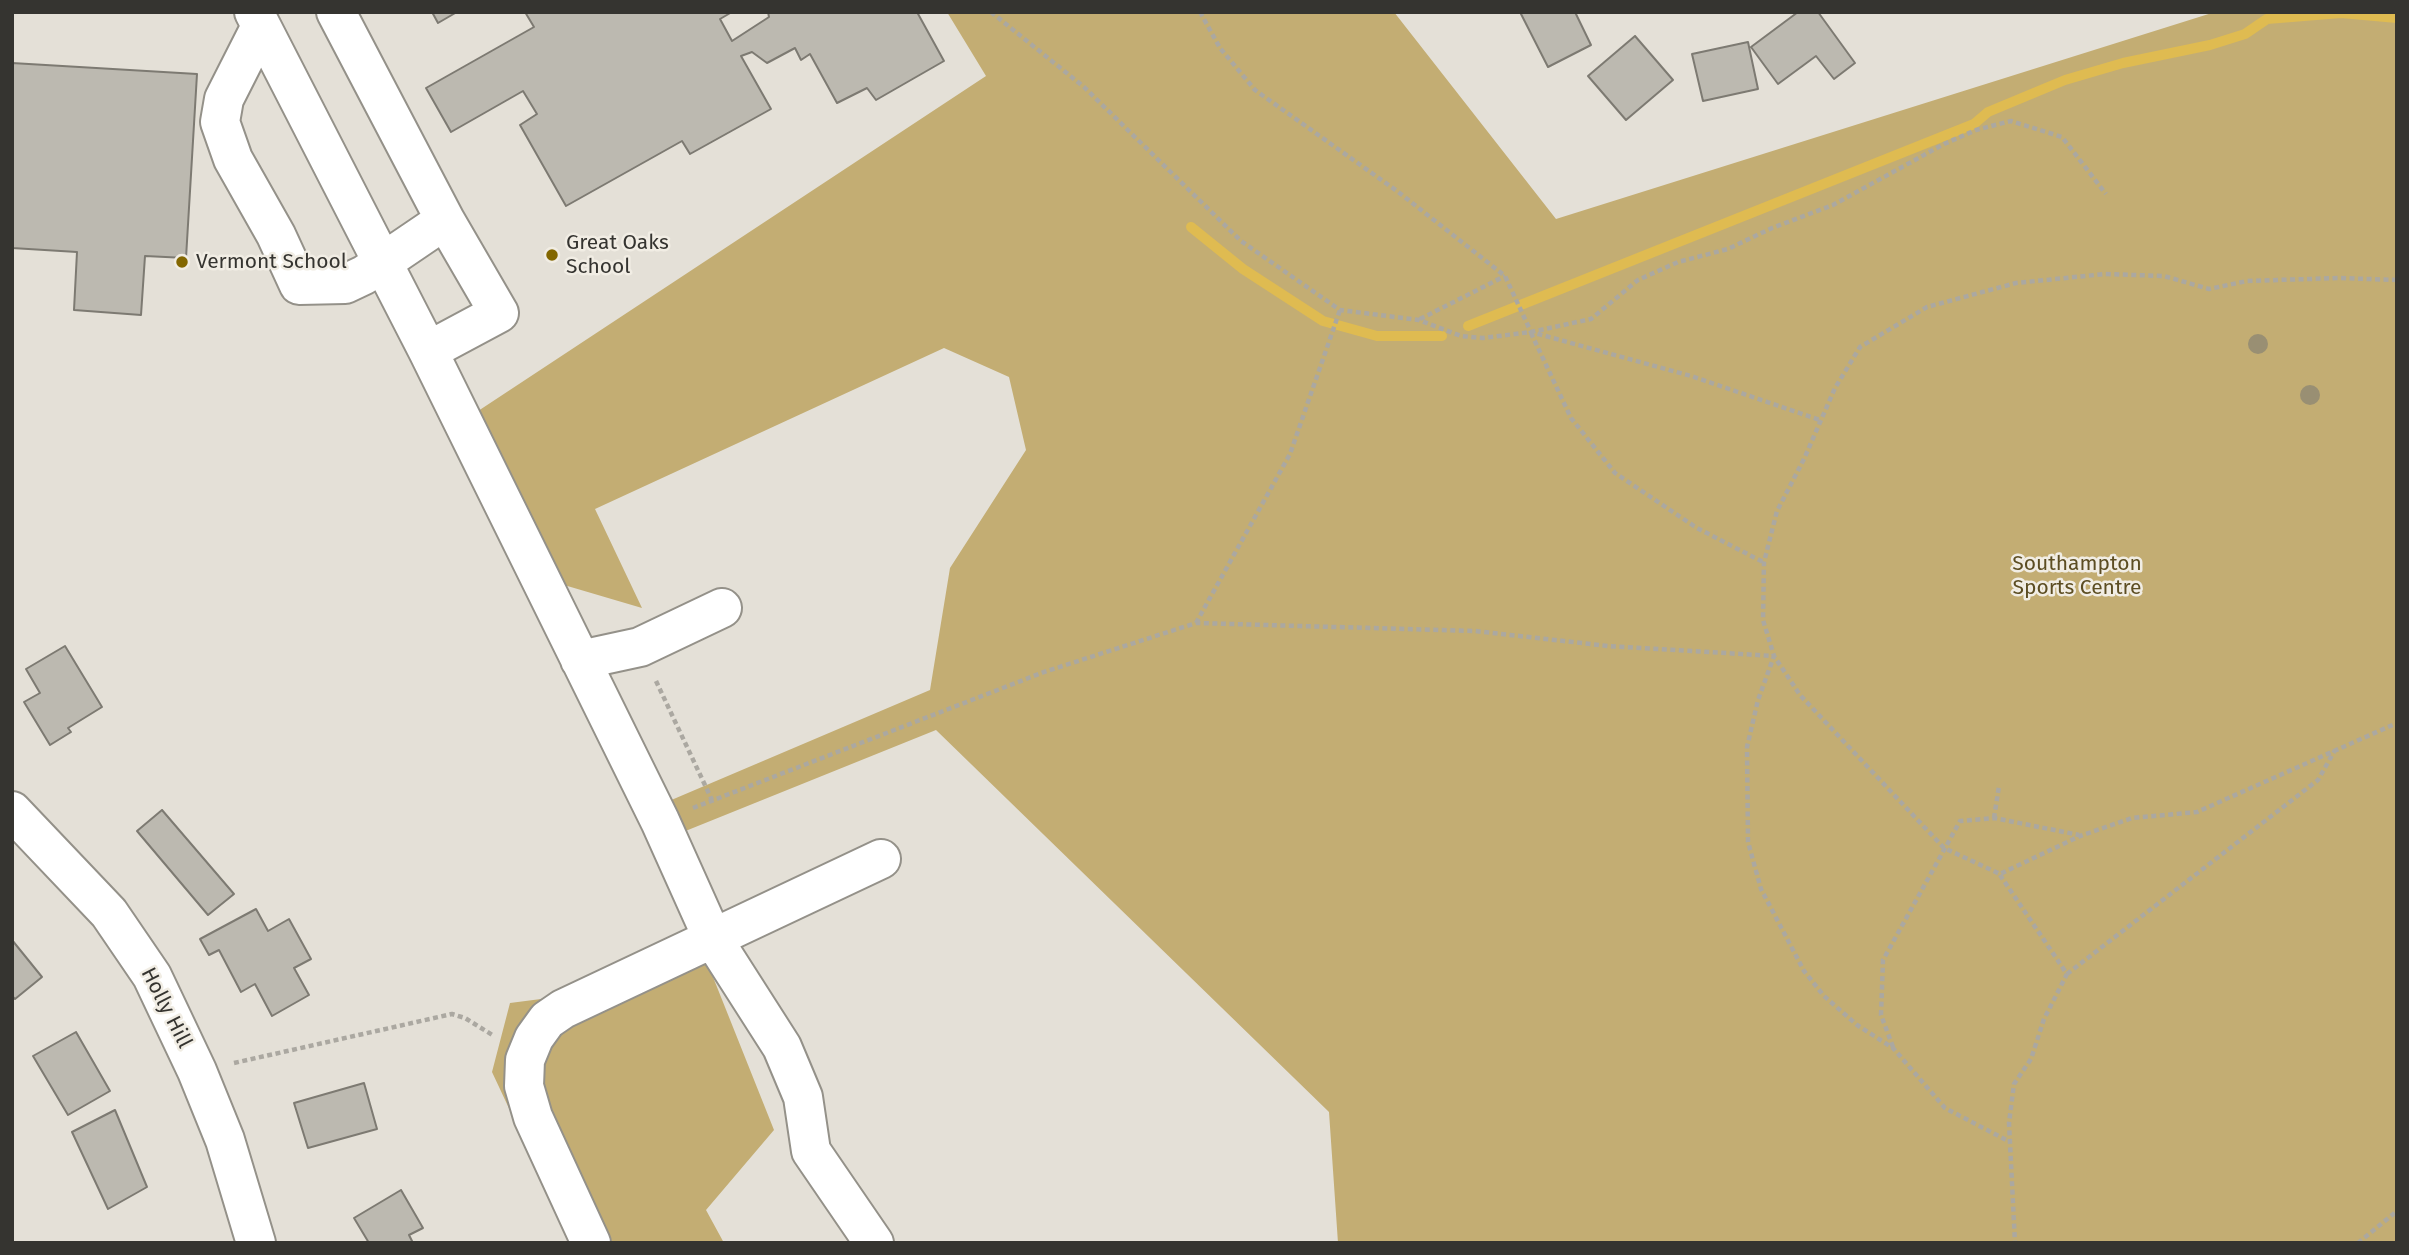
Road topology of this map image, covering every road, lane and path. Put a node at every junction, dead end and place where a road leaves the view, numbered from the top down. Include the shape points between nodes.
1 (336, 12) edge
2 (991, 12) edge
3 (1200, 12) edge
4 (257, 19) edge
5 (2106, 194) dead end
6 (446, 220) junction
7 (382, 261) junction
8 (1505, 275) junction
9 (2397, 280) edge
10 (1340, 310) junction
11 (1419, 320) junction
12 (1531, 332) junction
13 (428, 351) junction
14 (1819, 420) junction
15 (1764, 562) junction
16 (722, 608) dead end
17 (1196, 623) junction
18 (640, 647) junction
19 (1774, 656) junction
20 (580, 660) junction
21 (2397, 723) edge
22 (2335, 750) junction
23 (1999, 786) dead end
24 (712, 800) junction
25 (12, 811) edge
26 (1994, 818) junction
27 (660, 821) junction
28 (2080, 836) junction
29 (1944, 848) junction
30 (881, 859) dead end
31 (2000, 874) junction
32 (713, 939) junction
33 (2067, 974) junction
34 (534, 1038) junction
35 (1893, 1048) junction
36 (197, 1071) junction
37 (2010, 1142) junction
38 (2397, 1211) edge
39 (256, 1243) edge
40 (591, 1243) edge
41 (873, 1243) edge
42 (2015, 1243) edge
43 (2358, 1243) edge

1 - 6 street
2 - 10 path via 1084,87 1241,241
3 - 8 path via 1220,48 1255,90
4 - 7 street
4 - 7 street via 224,99 220,122 233,159 299,285 345,284
5 - 12 path via 2062,136 2011,121 1944,144 1833,205 1728,249 1678,262 1638,281 1591,319
6 - 7 street
6 - 13 street via 499,313
7 - 13 street
8 - 11 path
8 - 12 path
9 - 14 path via 2247,281 2209,289 2164,276 2105,274 2016,283 1927,307 1860,347
10 - 11 path
10 - 17 path via 1290,454
11 - 12 path via 1461,336
12 - 14 path via 1690,376
12 - 15 path via 1571,418 1615,473 1697,528
13 - 20 street
14 - 15 path via 1777,511
15 - 19 path via 1763,620
16 - 18 street
17 - 19 path via 1475,631 1608,646
17 - 24 path via 1044,672
18 - 20 street
18 - 24 path
19 - 29 path via 1800,695
19 - 35 path via 1746,747 1748,842 1760,889 1804,971 1824,996
20 - 27 street
21 - 22 path
22 - 28 path via 2197,813 2132,818
22 - 33 path via 2318,780
23 - 26 path
24 - 27 path
25 - 36 street, Holly Hill via 109,913 152,976
26 - 28 path
26 - 29 path via 1960,821
27 - 32 street
28 - 31 path
29 - 31 path
29 - 35 path via 1883,960 1881,1015
30 - 32 street
31 - 33 path
32 - 34 street via 563,1009 547,1020
32 - 41 street via 782,1047 803,1097 811,1152
33 - 37 path via 2044,1019 2031,1059 2014,1084
34 - 36 path via 492,1036 452,1014
34 - 40 street via 525,1060 524,1086 533,1117
35 - 37 path via 1945,1108
36 - 39 street, Holly Hill via 225,1140
37 - 42 path
38 - 43 path

